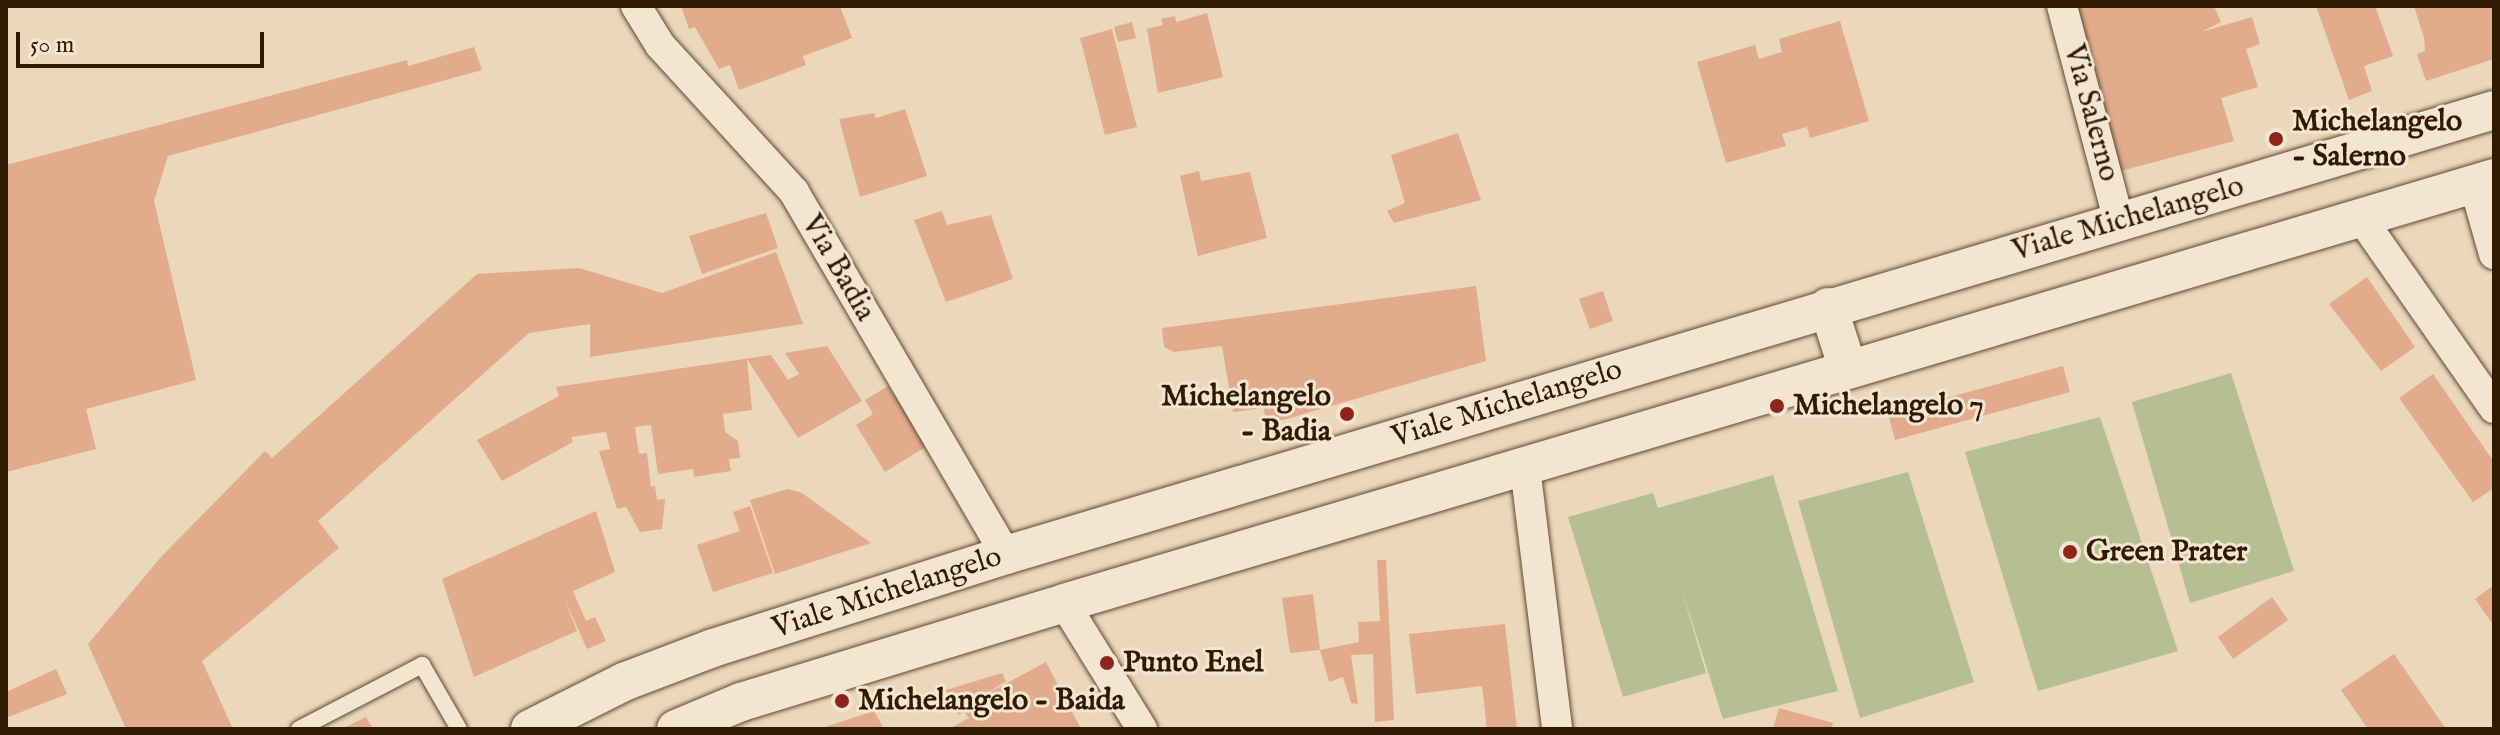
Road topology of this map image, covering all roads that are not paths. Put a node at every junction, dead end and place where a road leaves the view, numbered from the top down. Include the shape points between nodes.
1 (636, 6) edge
2 (2062, 6) edge
3 (2494, 110) edge
4 (2484, 181) edge
5 (2361, 218) junction
6 (2119, 221) junction
7 (2494, 254) edge
8 (1828, 307) junction
9 (1848, 369) junction
10 (2494, 408) edge
11 (1525, 467) junction
12 (1006, 555) junction
13 (1064, 603) junction
14 (299, 729) edge
15 (459, 729) edge
16 (530, 729) edge
17 (676, 729) edge
18 (1142, 729) edge
19 (1557, 729) edge

1 - 12 street, Via Badia via 660,45 794,192
2 - 6 street, Via Salerno
3 - 6 street, Viale Michelangelo
4 - 5 street, Viale Michelangelo
4 - 7 street
5 - 9 street, Viale Michelangelo
5 - 10 street
6 - 8 street, Viale Michelangelo
8 - 9 street
8 - 12 street, Viale Michelangelo
9 - 11 street, Viale Michelangelo
11 - 13 street, Viale Michelangelo
11 - 19 street
12 - 16 street, Viale Michelangelo via 713,648 626,681
13 - 17 street, Viale Michelangelo via 741,702
13 - 18 street
14 - 15 lane via 422,665

